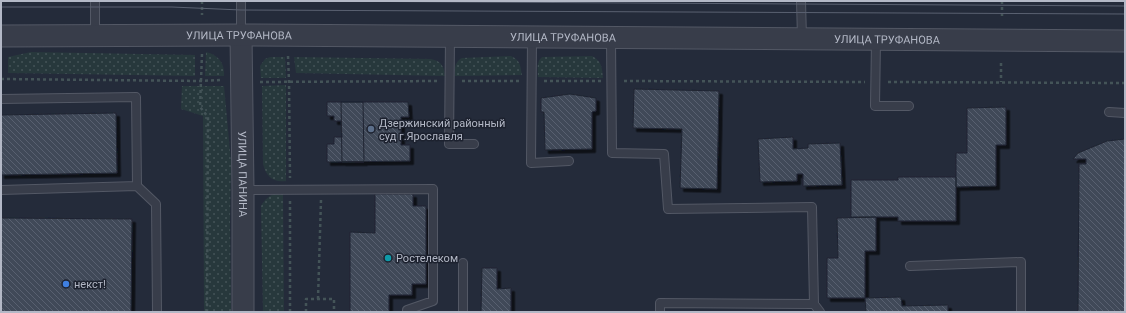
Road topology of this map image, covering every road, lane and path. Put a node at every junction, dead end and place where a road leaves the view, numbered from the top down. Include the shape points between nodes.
1 (95, 1) edge
2 (202, 1) edge
3 (241, 1) edge
4 (801, 1) edge
5 (1002, 1) edge
6 (202, 15) dead end
7 (1002, 17) dead end
8 (241, 35) junction
9 (1, 36) edge
10 (95, 36) junction
11 (450, 37) junction
12 (532, 37) junction
13 (611, 37) junction
14 (802, 39) junction
15 (876, 40) junction
16 (1125, 41) edge
17 (202, 54) dead end
18 (288, 56) dead end
19 (1001, 63) dead end
20 (1, 79) edge
21 (220, 80) dead end
22 (200, 81) junction
23 (290, 81) junction
24 (450, 81) junction
25 (532, 81) junction
26 (611, 81) junction
27 (258, 82) dead end
28 (875, 82) junction
29 (1002, 82) junction
30 (1125, 83) edge
31 (1, 99) edge
32 (909, 106) dead end
33 (1109, 112) dead end
34 (1125, 113) edge
35 (474, 144) dead end
36 (569, 161) dead end
37 (138, 186) junction
38 (1, 190) edge
39 (244, 190) junction
40 (321, 190) junction
41 (462, 263) dead end
42 (910, 266) dead end
43 (318, 299) junction
44 (814, 304) junction
45 (157, 312) edge
46 (207, 312) edge
47 (243, 312) edge
48 (306, 312) edge
49 (334, 312) edge
50 (407, 312) edge
51 (463, 312) edge
52 (660, 312) edge
53 (820, 312) edge
54 (1020, 312) edge

1 - 10 lane
2 - 6 path
3 - 8 lane
4 - 14 lane
5 - 7 path
8 - 10 street, УЛИЦА ТРУФАНОВА
8 - 11 street, УЛИЦА ТРУФАНОВА
8 - 39 street, УЛИЦА ПАНИНА
9 - 10 street, УЛИЦА ТРУФАНОВА
11 - 12 street, УЛИЦА ТРУФАНОВА
11 - 24 lane
12 - 13 street, УЛИЦА ТРУФАНОВА
12 - 25 lane
13 - 14 street, УЛИЦА ТРУФАНОВА
13 - 26 lane
14 - 15 street, УЛИЦА ТРУФАНОВА
15 - 16 street, УЛИЦА ТРУФАНОВА
15 - 28 lane
17 - 22 path
18 - 23 path
19 - 29 path
20 - 22 path
21 - 22 path
22 - 46 path via 200,107 208,117
23 - 24 path
23 - 27 path
24 - 25 path
24 - 35 lane via 449,144
25 - 26 path
25 - 36 lane via 531,163
26 - 28 path
26 - 44 lane via 612,153 664,154 668,208 812,207
28 - 29 path
28 - 32 lane via 875,106
29 - 30 path
31 - 37 lane via 136,97
33 - 34 lane
37 - 38 lane
37 - 45 lane via 156,204
39 - 40 lane
39 - 47 street, УЛИЦА ПАНИНА
40 - 43 path
40 - 50 lane via 433,189 433,301
41 - 51 lane
42 - 54 lane via 1021,262
43 - 48 path via 306,299
43 - 49 path via 334,299
44 - 52 lane via 660,303
44 - 53 lane

